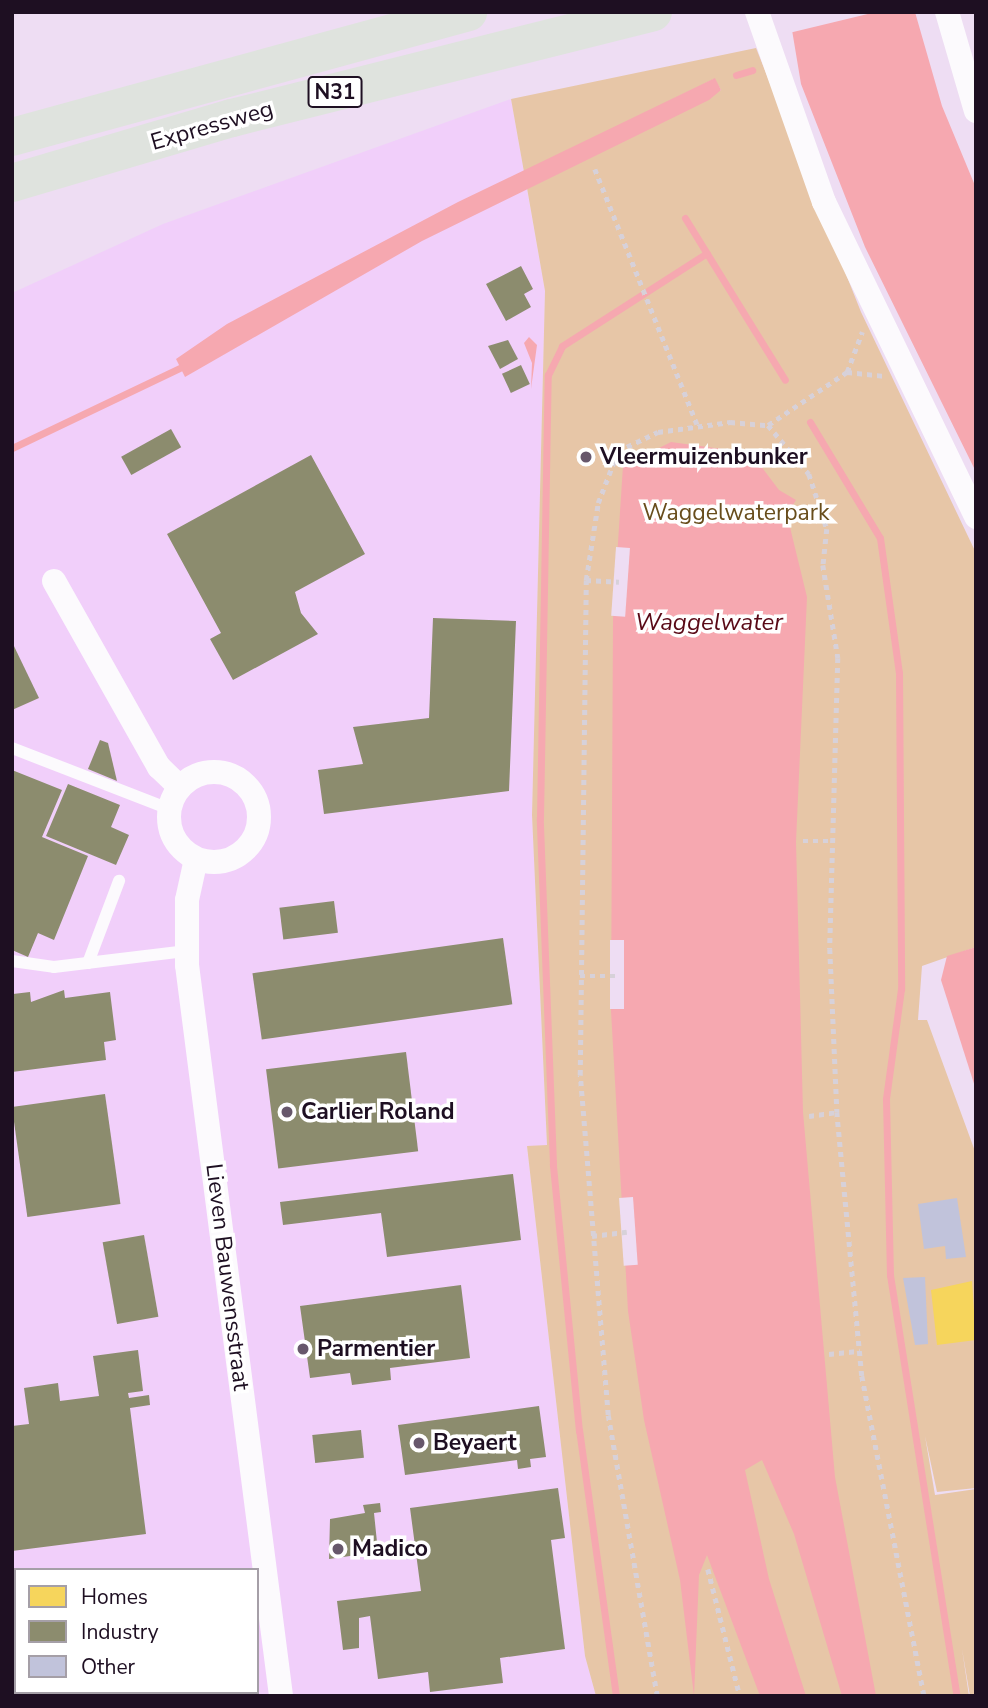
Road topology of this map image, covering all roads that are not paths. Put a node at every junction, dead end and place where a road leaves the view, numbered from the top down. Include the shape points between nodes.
1 (468, 12) edge
2 (653, 12) edge
3 (757, 12) edge
4 (947, 12) edge
5 (967, 59) edge
6 (976, 111) edge
7 (12, 138) edge
8 (55, 171) junction
9 (12, 183) edge
10 (12, 204) edge
11 (976, 517) edge
12 (54, 581) dead end
13 (12, 748) edge
14 (174, 798) junction
15 (196, 859) junction
16 (120, 881) dead end
17 (187, 951) junction
18 (12, 961) edge
19 (88, 963) junction
20 (281, 1696) edge

1 - 7 highway, Expressweg / N31
2 - 8 highway, Expressweg / N31
3 - 11 street via 824,202
4 - 5 street
5 - 6 street
8 - 9 highway, Expressweg / N31
8 - 10 highway
12 - 14 street
13 - 14 lane
14 - 15 street via 174,839
14 - 15 street via 203,772 232,775 255,797 258,831 240,855 226,861
15 - 17 street, Lieven Bauwensstraat
16 - 19 lane
17 - 19 lane
17 - 20 street, Lieven Bauwensstraat
18 - 19 lane via 26,967

